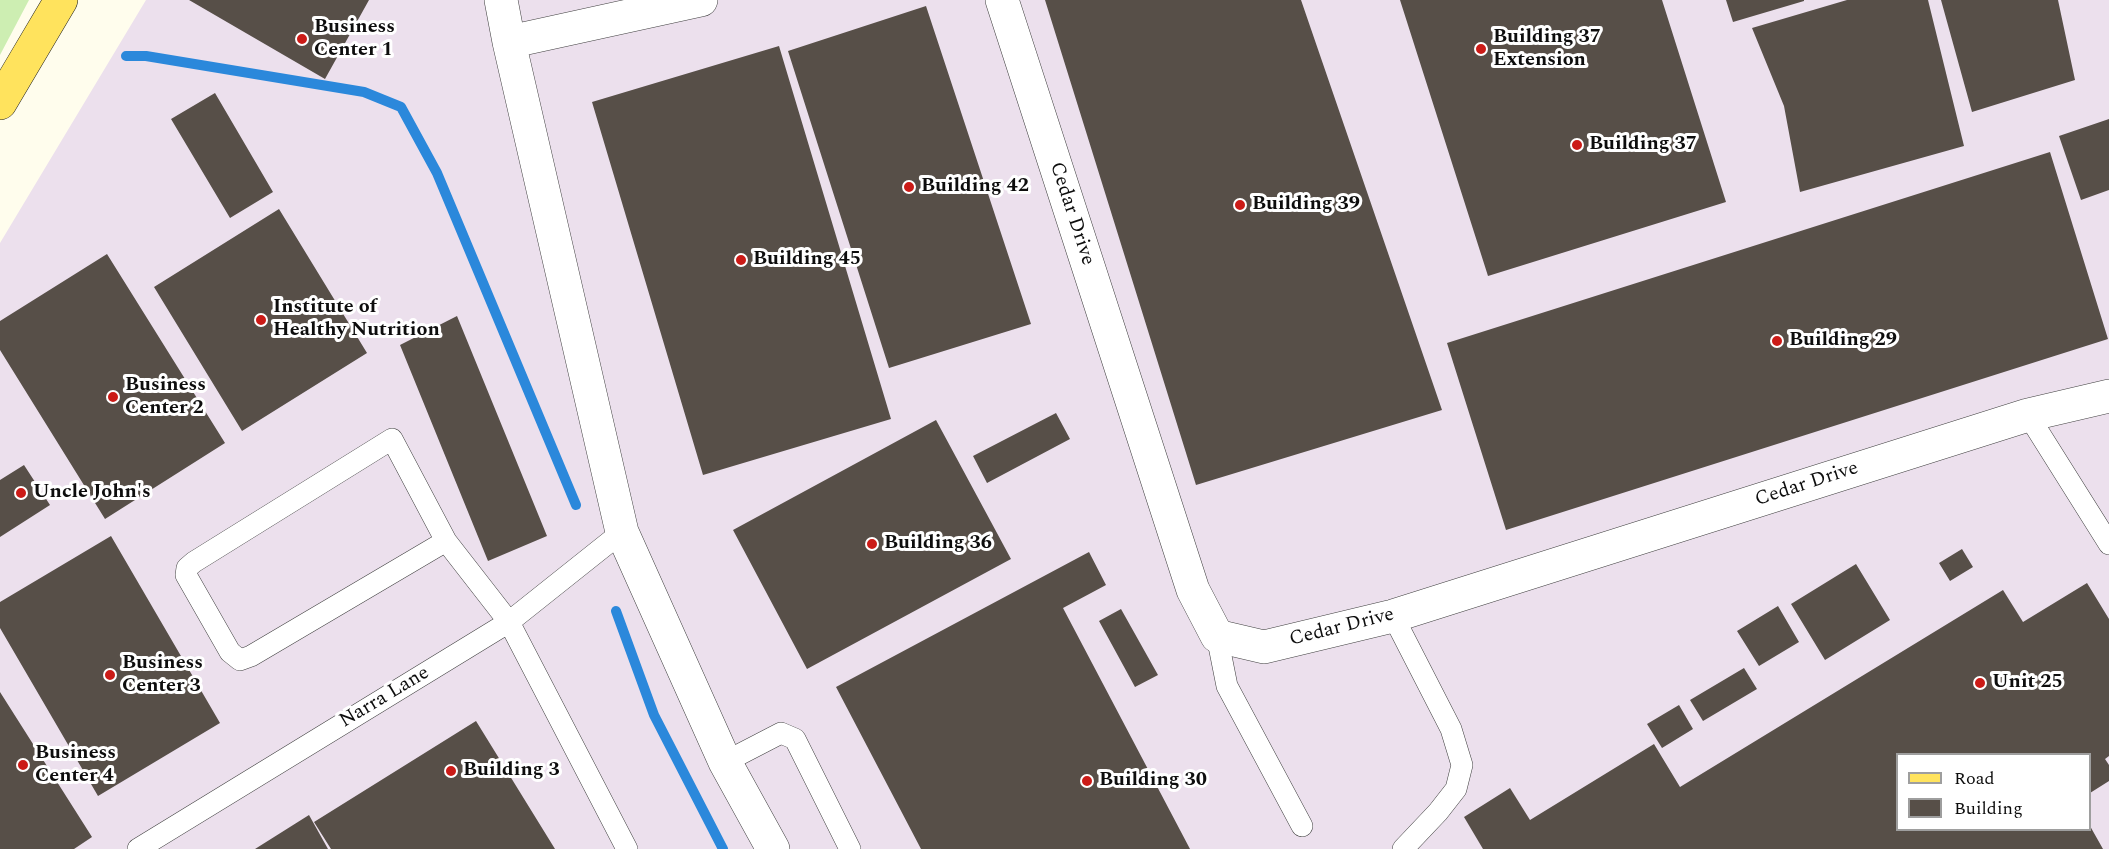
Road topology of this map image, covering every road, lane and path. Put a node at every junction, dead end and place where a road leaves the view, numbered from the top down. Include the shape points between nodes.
1 (62, 0) edge
2 (501, 0) edge
3 (701, 0) edge
4 (1002, 0) edge
5 (509, 42) junction
6 (0, 102) edge
7 (2109, 396) edge
8 (2028, 415) junction
9 (622, 532) junction
10 (446, 541) junction
11 (2109, 544) edge
12 (1393, 616) junction
13 (509, 622) junction
14 (1217, 636) junction
15 (725, 762) junction
16 (1302, 826) dead end
17 (138, 849) edge
18 (627, 849) edge
19 (773, 849) edge
20 (850, 849) edge
21 (1403, 849) edge

1 - 6 main road
2 - 5 street
3 - 5 street
4 - 14 street, Cedar Drive via 1193,590
5 - 9 street
7 - 8 street, Cedar Drive
8 - 11 lane
8 - 12 street, Cedar Drive
9 - 13 lane, Narra Lane
9 - 15 street
10 - 10 lane via 392,440 194,562 186,575 231,652 240,660
10 - 13 lane
12 - 14 street, Cedar Drive via 1264,647
12 - 21 lane via 1451,729 1462,765 1456,789
13 - 17 lane, Narra Lane
13 - 18 lane
14 - 16 lane via 1227,686
15 - 19 street
15 - 20 lane via 781,733 795,739

